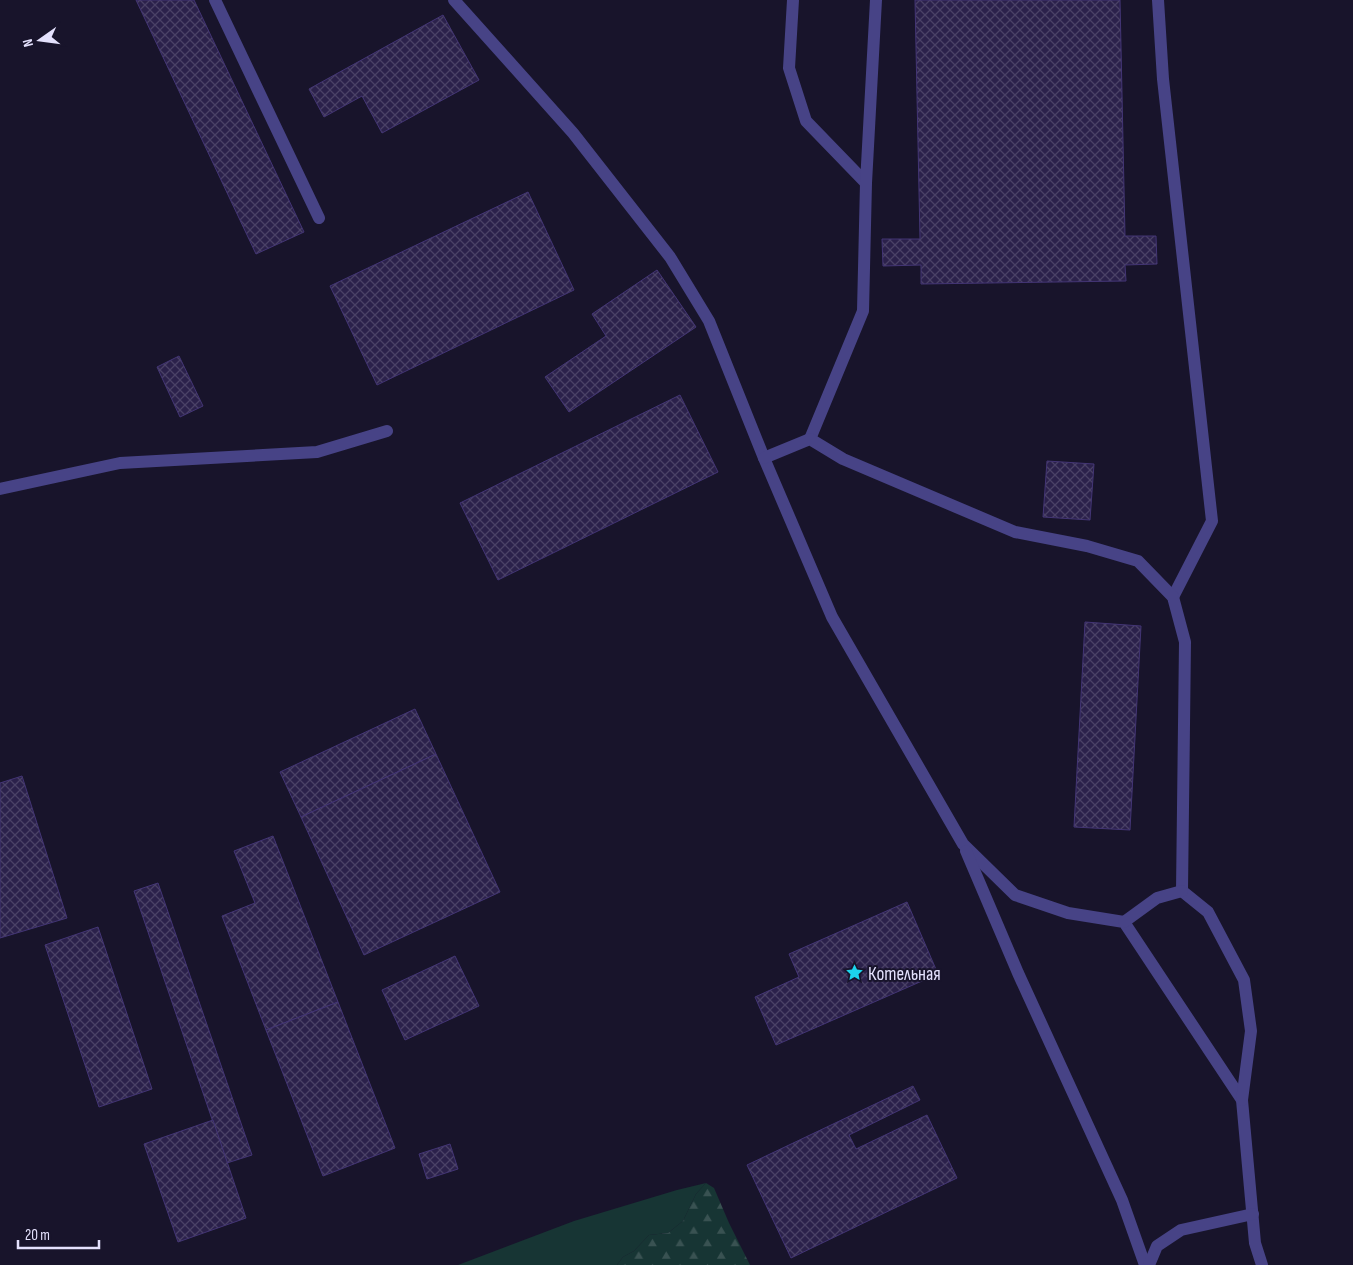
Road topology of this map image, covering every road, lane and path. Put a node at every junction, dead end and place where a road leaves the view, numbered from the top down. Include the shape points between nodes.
1 (215, 0) edge
2 (454, 0) edge
3 (792, 0) edge
4 (876, 0) edge
5 (1158, 0) edge
6 (866, 183) junction
7 (319, 218) dead end
8 (387, 431) dead end
9 (810, 439) junction
10 (764, 458) junction
11 (0, 489) edge
12 (1173, 597) junction
13 (963, 844) junction
14 (1182, 891) junction
15 (1124, 922) junction
16 (1242, 1100) junction
17 (1253, 1214) junction
18 (1147, 1265) edge
19 (1262, 1265) edge

1 - 7 lane
2 - 10 lane via 573,133 670,256 710,321
3 - 6 lane via 788,68 806,121
4 - 6 lane
5 - 12 lane via 1163,80 1212,521
6 - 9 lane via 863,311
8 - 11 lane via 318,452 120,463
9 - 10 lane
9 - 12 lane via 844,459 1015,532 1086,546 1138,561
10 - 13 lane via 832,617
12 - 14 lane via 1185,642
13 - 15 lane via 1015,895 1068,913
13 - 18 lane via 1122,1200
14 - 15 lane via 1157,898
14 - 16 lane via 1208,912 1244,980 1251,1031
15 - 16 lane
16 - 17 lane
17 - 18 lane via 1181,1230 1157,1246
17 - 19 lane via 1255,1243

